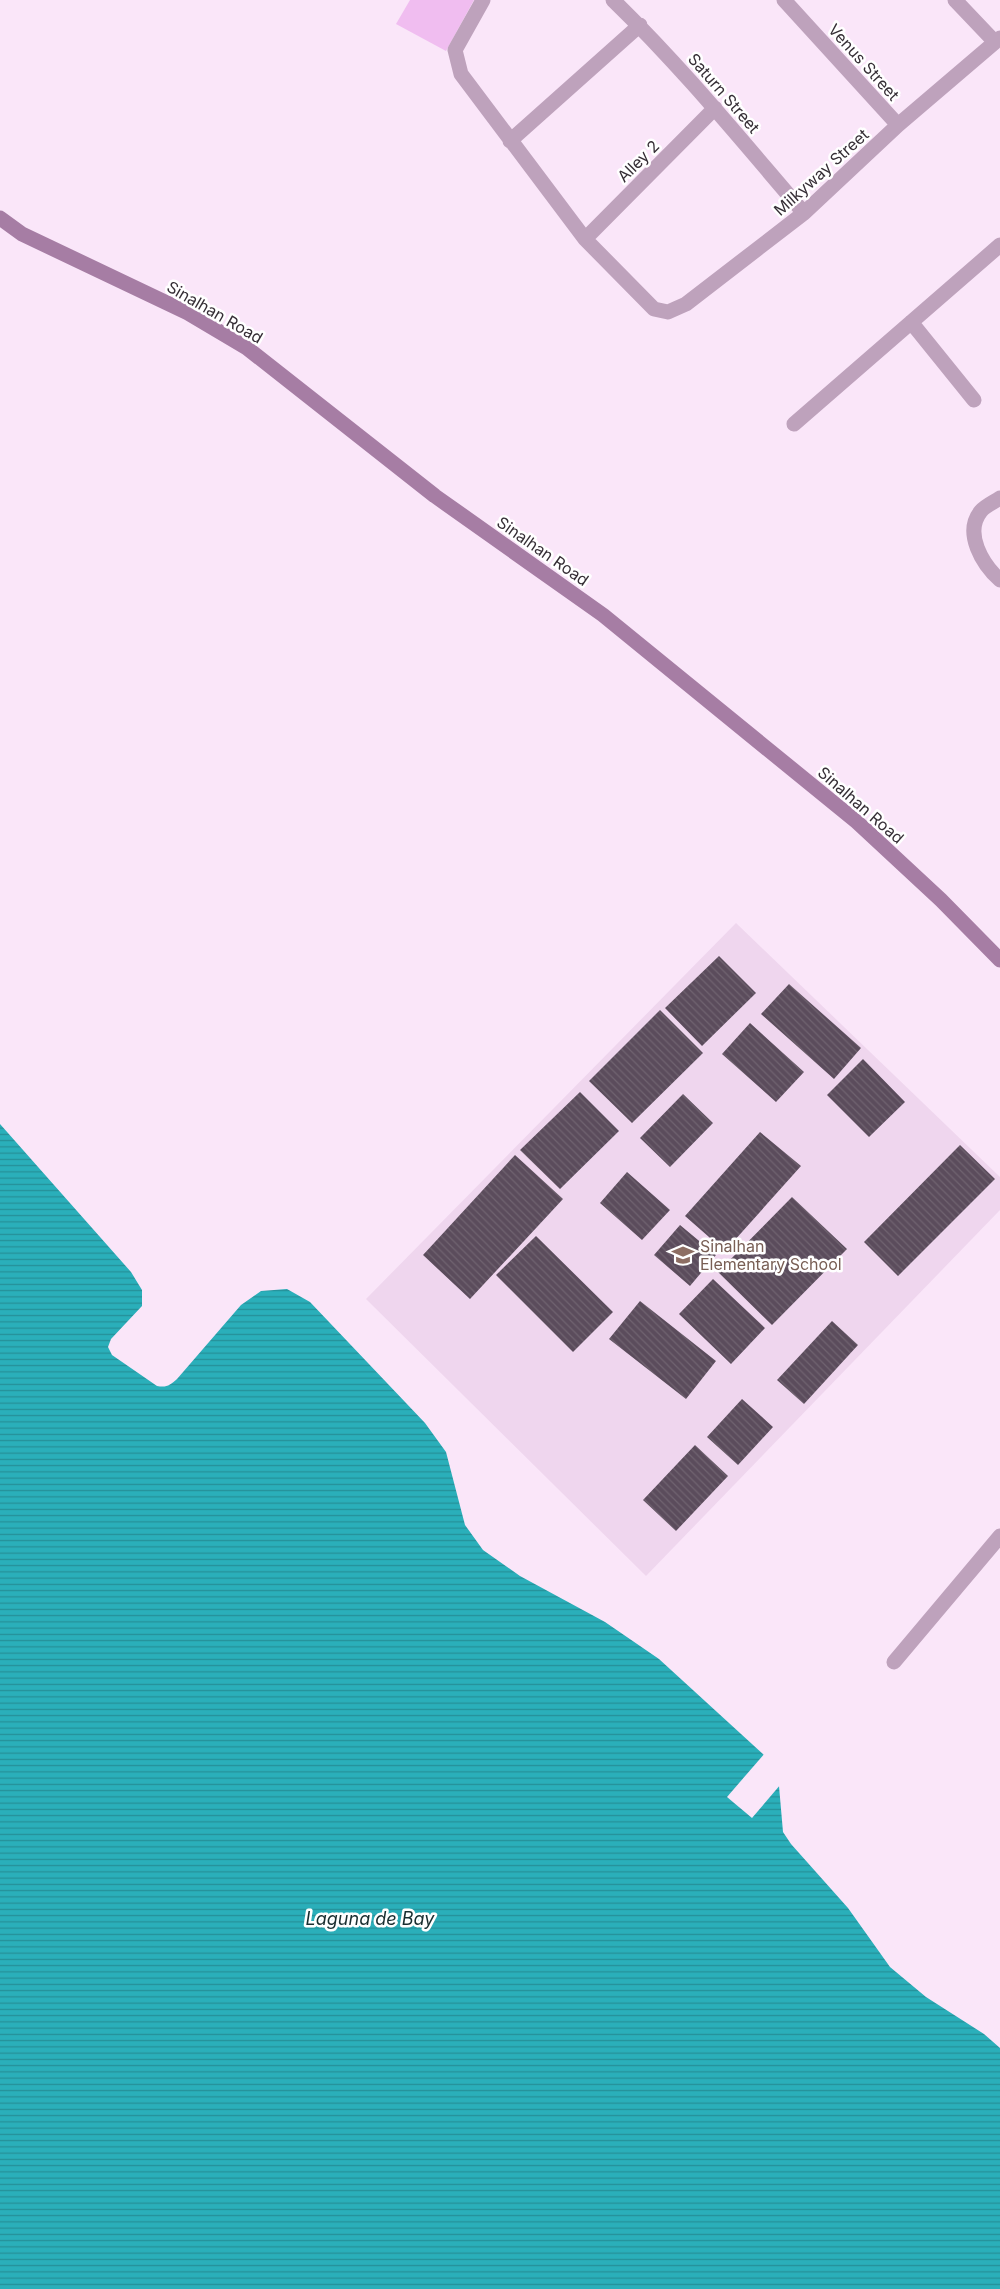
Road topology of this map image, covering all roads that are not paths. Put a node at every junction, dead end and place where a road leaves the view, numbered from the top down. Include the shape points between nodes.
1 (483, 0) edge
2 (613, 0) edge
3 (784, 0) edge
4 (955, 0) edge
5 (640, 26) junction
6 (997, 40) edge
7 (715, 108) junction
8 (898, 125) junction
9 (510, 140) junction
10 (804, 213) junction
11 (0, 218) edge
12 (586, 239) junction
13 (1000, 245) edge
14 (911, 322) junction
15 (974, 400) dead end
16 (794, 424) dead end
17 (1000, 498) edge
18 (1000, 580) edge
19 (1000, 960) edge
20 (1000, 1536) edge
21 (894, 1662) dead end

1 - 9 street via 455,50 456,59 461,74
2 - 5 street, Saturn Street
3 - 8 street, Venus Street
4 - 6 street
5 - 7 street, Saturn Street
5 - 9 street
6 - 8 street, Milkyway Street
7 - 10 street, Saturn Street
7 - 12 street, Alley 2
8 - 10 street, Milkyway Street
9 - 12 street
10 - 12 street, Milkyway Street via 686,304 668,312 654,309
11 - 19 street, Sinalhan Road via 22,234 188,313 247,348 435,496 603,616 857,822
13 - 14 street
14 - 15 street
14 - 16 street
17 - 18 street via 981,512 975,526 976,549
20 - 21 street

